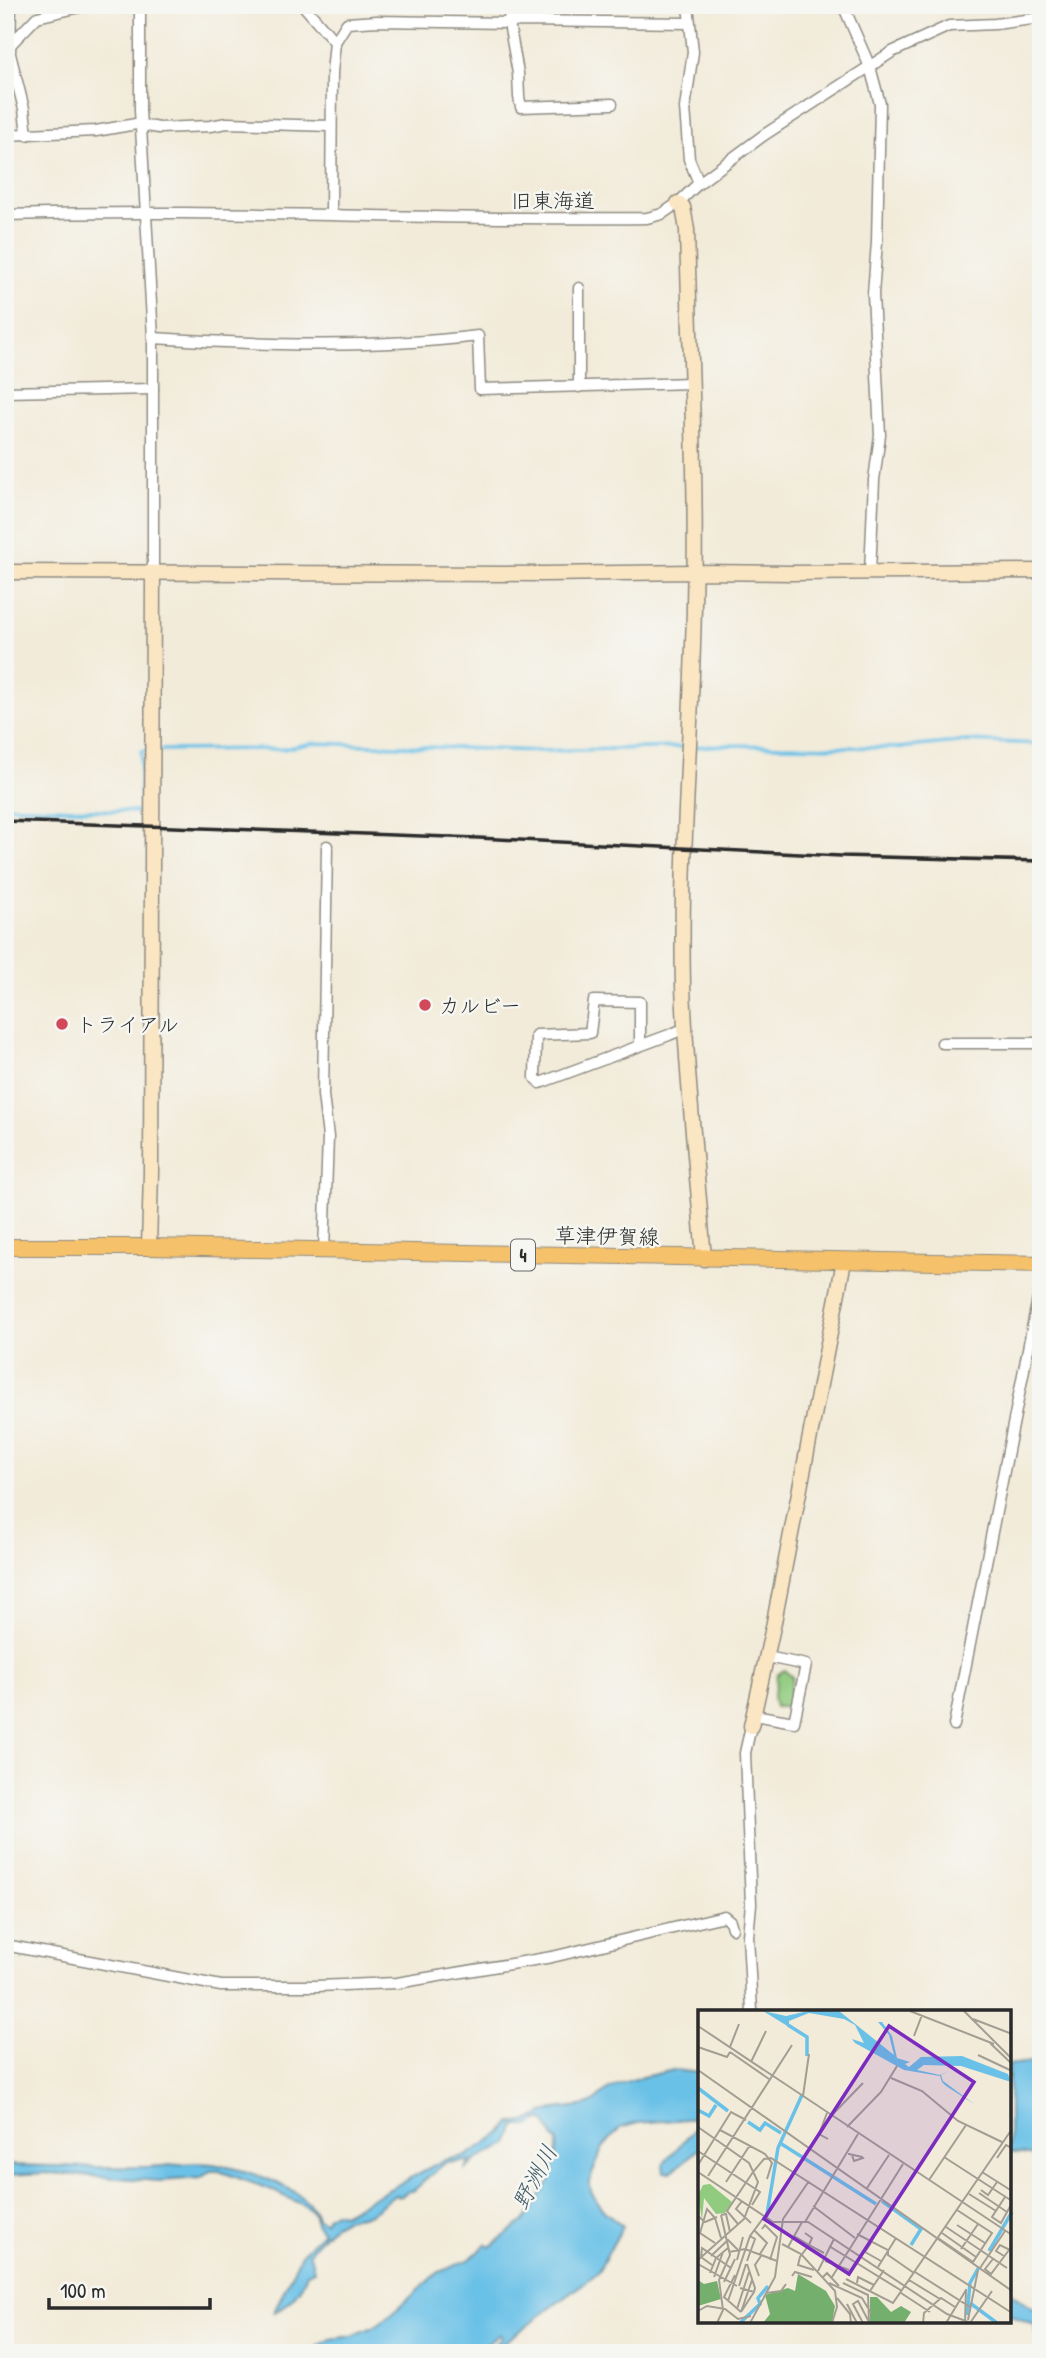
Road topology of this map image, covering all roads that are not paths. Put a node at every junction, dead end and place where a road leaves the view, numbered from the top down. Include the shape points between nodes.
1 (11, 5) edge
2 (89, 5) edge
3 (140, 5) edge
4 (303, 5) edge
5 (510, 5) edge
6 (688, 5) edge
7 (843, 5) edge
8 (1037, 20) edge
9 (509, 23) junction
10 (689, 23) junction
11 (335, 41) junction
12 (10, 45) junction
13 (870, 67) junction
14 (612, 104) dead end
15 (141, 124) junction
16 (331, 126) junction
17 (5, 135) edge
18 (27, 135) junction
19 (699, 183) junction
20 (678, 203) junction
21 (148, 213) junction
22 (331, 214) junction
23 (5, 215) edge
24 (579, 288) dead end
25 (153, 338) junction
26 (692, 383) junction
27 (579, 387) junction
28 (153, 389) junction
29 (5, 392) edge
30 (1041, 571) edge
31 (5, 572) edge
32 (695, 572) junction
33 (870, 573) junction
34 (153, 574) junction
35 (327, 846) dead end
36 (686, 1028) junction
37 (942, 1043) dead end
38 (1041, 1043) edge
39 (640, 1046) junction
40 (5, 1247) edge
41 (149, 1247) junction
42 (324, 1251) junction
43 (705, 1259) junction
44 (844, 1261) junction
45 (1041, 1264) edge
46 (1041, 1283) edge
47 (767, 1657) junction
48 (753, 1721) junction
49 (954, 1725) dead end
50 (732, 1928) dead end
51 (5, 1945) edge
52 (752, 2010) edge

1 - 12 street
2 - 12 street via 37,18
3 - 15 street
4 - 11 street
5 - 9 street
6 - 10 street
7 - 13 street
8 - 13 street, 旧東海道 via 949,26
9 - 10 street
9 - 11 street via 347,23
9 - 14 street via 521,107
10 - 19 street via 692,52 685,108 689,159
11 - 16 street
12 - 18 street
13 - 19 street, 旧東海道
13 - 33 street via 880,104 873,294 880,435
15 - 16 street via 159,128 227,123
15 - 18 street
15 - 21 street
16 - 22 street
17 - 18 street
19 - 20 street, 旧東海道
20 - 22 street, 旧東海道 via 647,218 446,219
20 - 26 street via 687,230
21 - 22 street, 旧東海道
21 - 23 street, 旧東海道
21 - 25 street
24 - 27 street
25 - 27 street via 377,345 478,336 480,389
25 - 28 street
26 - 27 street
26 - 32 street
28 - 29 street
28 - 34 street
30 - 33 street
31 - 34 street
32 - 33 street
32 - 34 street
32 - 36 street via 685,861
34 - 41 street
35 - 42 street
36 - 39 street
36 - 43 street
37 - 38 street
39 - 39 street via 540,1083 535,1078 536,1035 590,1033 594,1002 639,1002
40 - 41 main road, 草津伊賀線 / 4
41 - 42 main road, 草津伊賀線 / 4
42 - 43 main road, 草津伊賀線 / 4
43 - 44 main road, 草津伊賀線 / 4
44 - 45 main road, 草津伊賀線 / 4
44 - 47 street
46 - 49 street
47 - 48 street
47 - 48 street via 806,1665 794,1722
48 - 52 street via 745,1753
50 - 51 street via 724,1916 552,1957 397,1983 316,1986 222,1986

